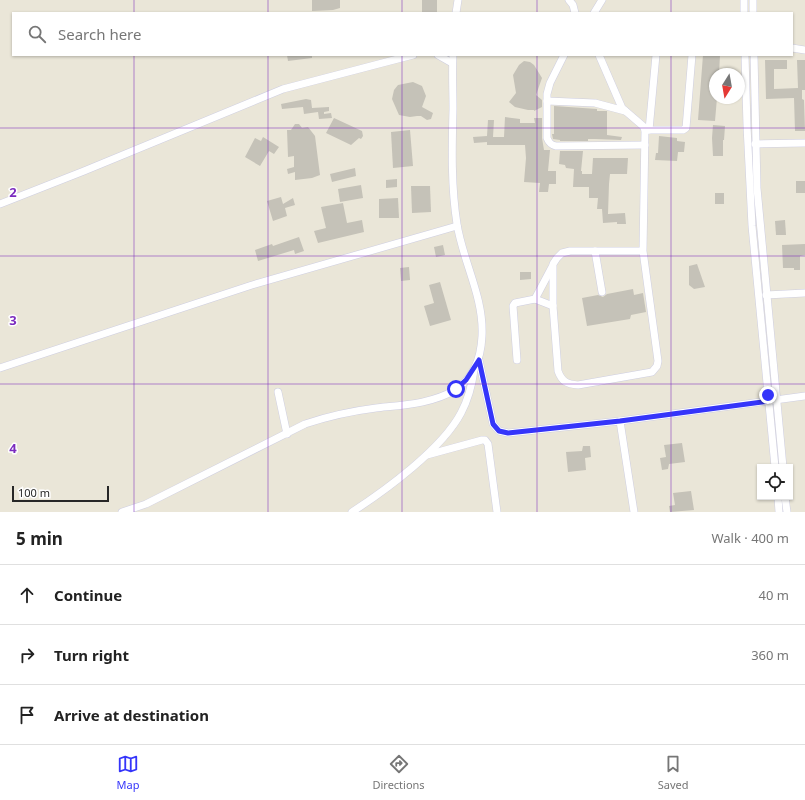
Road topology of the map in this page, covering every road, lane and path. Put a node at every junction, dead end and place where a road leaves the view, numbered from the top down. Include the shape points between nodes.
1 (458, 0) edge
2 (569, 0) edge
3 (602, 0) edge
4 (744, 0) edge
5 (753, 0) edge
6 (456, 12) edge
7 (574, 12) edge
8 (595, 12) edge
9 (744, 12) edge
10 (753, 12) edge
11 (793, 48) edge
12 (805, 50) edge
13 (410, 56) edge
14 (440, 56) edge
15 (453, 56) edge
16 (564, 56) edge
17 (599, 56) edge
18 (656, 56) edge
19 (692, 56) edge
20 (745, 56) edge
21 (754, 56) edge
22 (452, 63) junction
23 (547, 101) junction
24 (625, 111) junction
25 (647, 130) junction
26 (805, 143) edge
27 (755, 144) junction
28 (645, 145) junction
29 (0, 204) edge
30 (457, 226) junction
31 (595, 251) junction
32 (643, 251) junction
33 (553, 264) junction
34 (602, 292) dead end
35 (805, 293) edge
36 (766, 295) junction
37 (535, 298) junction
38 (553, 306) junction
39 (479, 360) junction
40 (517, 360) dead end
41 (0, 368) edge
42 (475, 368) junction
43 (278, 392) dead end
44 (805, 396) edge
45 (777, 400) junction
46 (769, 401) junction
47 (620, 421) junction
48 (287, 434) junction
49 (425, 455) junction
50 (775, 464) edge
51 (783, 464) edge
52 (778, 500) edge
53 (785, 500) edge
54 (122, 512) edge
55 (352, 512) edge
56 (497, 512) edge
57 (634, 512) edge
58 (779, 512) edge
59 (787, 512) edge

1 - 6 street
2 - 7 street
3 - 8 street
4 - 9 street
5 - 10 street
11 - 12 street
13 - 29 street via 283,89
14 - 22 street
15 - 22 street
16 - 23 street via 550,83
17 - 24 street
18 - 25 street
19 - 25 street via 686,128
20 - 46 street via 749,190
21 - 27 street
22 - 30 street via 451,164
23 - 24 street via 595,104
23 - 28 street via 547,138 552,145
24 - 25 street
25 - 28 street
26 - 27 street
27 - 36 street
28 - 32 street
30 - 39 street via 479,305 482,335
30 - 41 street via 252,285
31 - 32 street
31 - 33 street via 562,253
31 - 34 street
32 - 38 street via 658,361 652,372 578,385 564,381 558,371
33 - 37 street
33 - 38 street
35 - 36 street
36 - 45 street
37 - 38 street
37 - 40 street via 513,306
39 - 42 street
39 - 47 street via 493,424 503,433
42 - 48 street via 456,389 443,396 325,417
42 - 49 street via 461,414 444,437
43 - 48 street
44 - 45 street
45 - 46 street
45 - 51 street
46 - 47 street
46 - 50 street
47 - 57 street
48 - 54 street via 146,504
49 - 55 street via 379,495
49 - 56 street via 485,440 488,444
52 - 58 street
53 - 59 street

